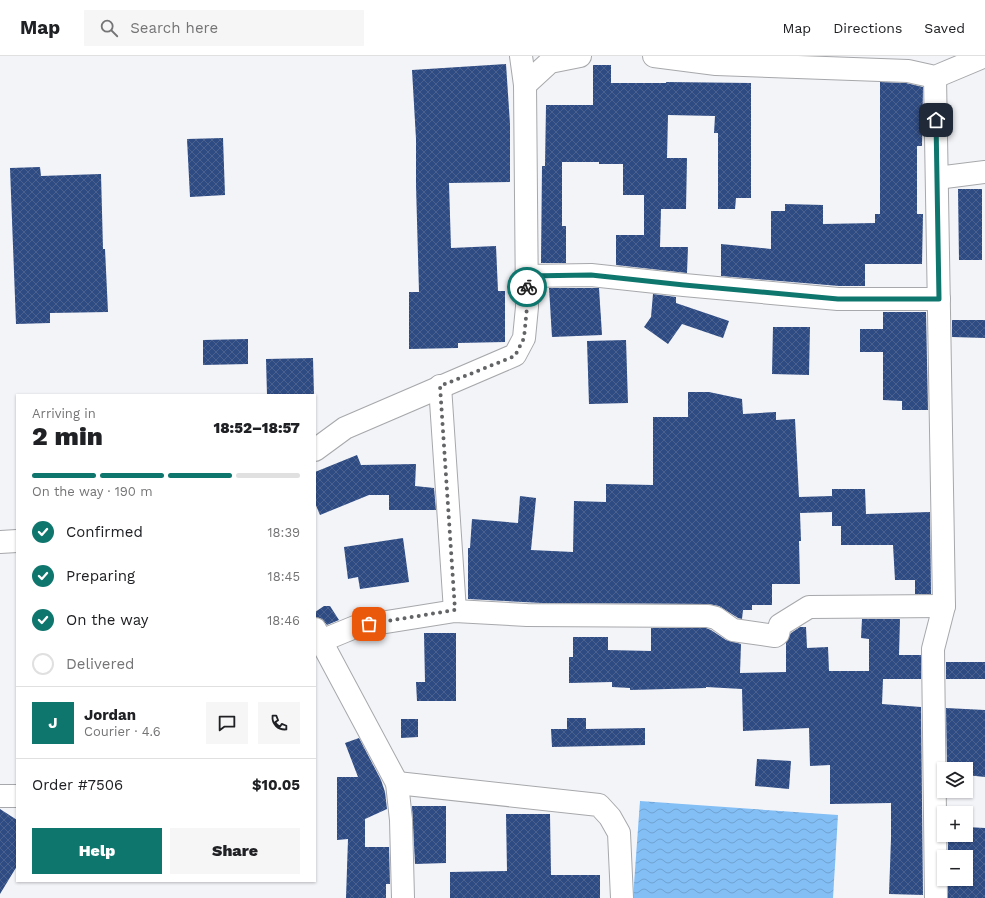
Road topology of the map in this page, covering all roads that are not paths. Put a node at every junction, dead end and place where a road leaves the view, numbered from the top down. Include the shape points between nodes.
1 (520, 56) edge
2 (580, 56) edge
3 (654, 56) edge
4 (985, 56) edge
5 (935, 77) junction
6 (525, 85) junction
7 (985, 172) edge
8 (937, 178) junction
9 (526, 276) junction
10 (939, 299) junction
11 (440, 386) junction
12 (316, 449) edge
13 (16, 541) edge
14 (0, 542) edge
15 (944, 606) junction
16 (455, 610) junction
17 (318, 635) edge
18 (397, 783) junction
19 (0, 796) edge
20 (16, 796) edge
21 (403, 898) edge
22 (622, 898) edge
23 (936, 898) edge

1 - 6 street
2 - 6 street via 550,62
3 - 5 street via 716,64 908,72
4 - 5 street
5 - 8 street
6 - 9 street
7 - 8 street
8 - 10 street
9 - 10 street via 591,275 838,299
9 - 11 street via 524,338 515,356
10 - 15 street
11 - 12 street via 345,428
11 - 16 street
13 - 14 street
15 - 16 street via 809,607 780,626 775,636 733,630 716,618 708,616 527,615
15 - 23 street via 933,648
16 - 17 street
17 - 18 street
18 - 21 street via 401,820
18 - 22 street via 599,805 619,833
19 - 20 street

